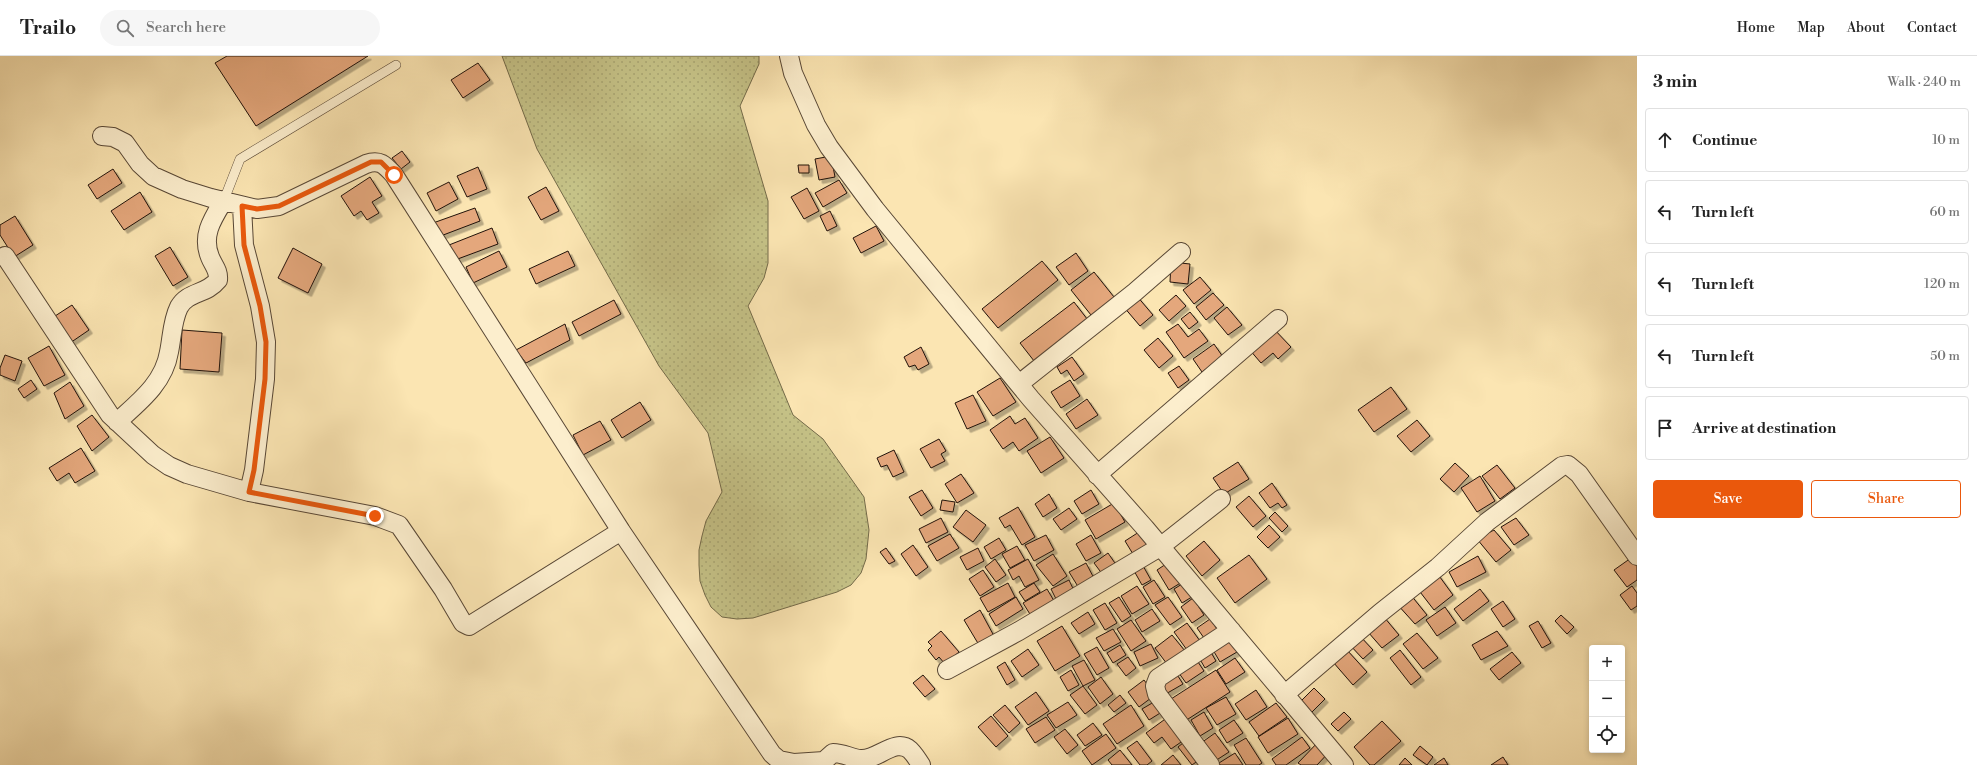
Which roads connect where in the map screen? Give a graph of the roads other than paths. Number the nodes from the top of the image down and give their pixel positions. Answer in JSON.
{"nodes":[{"id":1,"x":789,"y":56,"type":"edge"},
{"id":2,"x":396,"y":65,"type":"dead end"},
{"id":3,"x":102,"y":136,"type":"dead end"},
{"id":4,"x":224,"y":200,"type":"junction"},
{"id":5,"x":242,"y":206,"type":"junction"},
{"id":6,"x":1181,"y":252,"type":"dead end"},
{"id":7,"x":5,"y":256,"type":"dead end"},
{"id":8,"x":1278,"y":319,"type":"dead end"},
{"id":9,"x":1019,"y":384,"type":"junction"},
{"id":10,"x":117,"y":422,"type":"junction"},
{"id":11,"x":1097,"y":475,"type":"junction"},
{"id":12,"x":249,"y":492,"type":"junction"},
{"id":13,"x":1221,"y":499,"type":"dead end"},
{"id":14,"x":621,"y":531,"type":"junction"},
{"id":15,"x":1160,"y":547,"type":"junction"},
{"id":16,"x":1637,"y":556,"type":"edge"},
{"id":17,"x":1231,"y":630,"type":"junction"},
{"id":18,"x":947,"y":670,"type":"dead end"},
{"id":19,"x":1284,"y":695,"type":"junction"},
{"id":20,"x":922,"y":765,"type":"edge"},
{"id":21,"x":1210,"y":765,"type":"edge"},
{"id":22,"x":1344,"y":765,"type":"edge"}],
"edges":[{"from":1,"to":9,"type":"street"},
{"from":2,"to":4,"type":"lane"},
{"from":3,"to":4,"type":"street"},
{"from":4,"to":5,"type":"street"},
{"from":4,"to":10,"type":"street"},
{"from":5,"to":12,"type":"street"},
{"from":5,"to":14,"type":"street"},
{"from":6,"to":9,"type":"street"},
{"from":7,"to":10,"type":"street"},
{"from":8,"to":11,"type":"street"},
{"from":9,"to":11,"type":"street"},
{"from":10,"to":12,"type":"street"},
{"from":11,"to":15,"type":"street"},
{"from":12,"to":14,"type":"street"},
{"from":13,"to":15,"type":"street"},
{"from":14,"to":20,"type":"street"},
{"from":15,"to":17,"type":"street"},
{"from":15,"to":18,"type":"street"},
{"from":16,"to":19,"type":"street"},
{"from":17,"to":19,"type":"street"},
{"from":17,"to":21,"type":"street"},
{"from":19,"to":22,"type":"street"}]}
